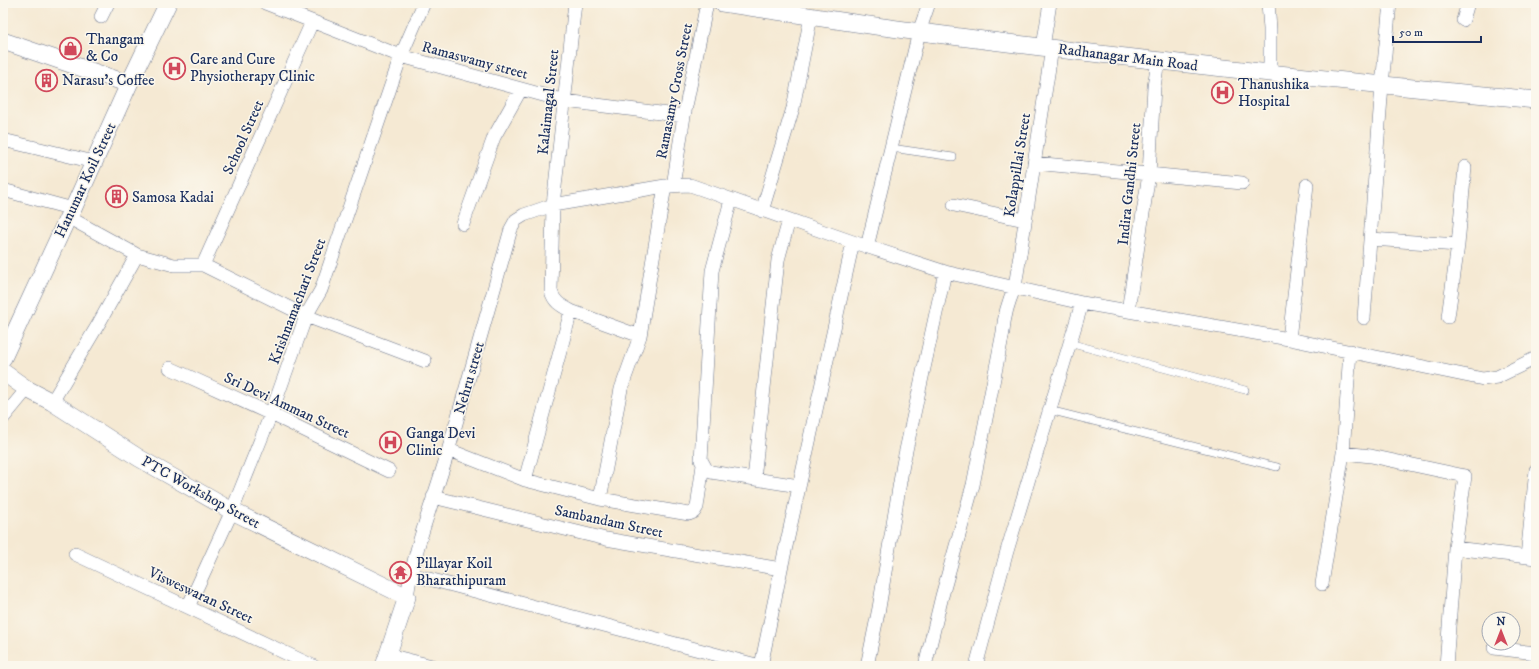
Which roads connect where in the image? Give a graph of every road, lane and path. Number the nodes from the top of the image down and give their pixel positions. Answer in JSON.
{"nodes":[{"id":1,"x":108,"y":3,"type":"edge"},
{"id":2,"x":168,"y":3,"type":"edge"},
{"id":3,"x":265,"y":3,"type":"edge"},
{"id":4,"x":424,"y":3,"type":"edge"},
{"id":5,"x":575,"y":3,"type":"edge"},
{"id":6,"x":707,"y":3,"type":"edge"},
{"id":7,"x":722,"y":3,"type":"edge"},
{"id":8,"x":929,"y":3,"type":"edge"},
{"id":9,"x":1050,"y":3,"type":"edge"},
{"id":10,"x":1268,"y":3,"type":"edge"},
{"id":11,"x":1390,"y":3,"type":"edge"},
{"id":12,"x":1468,"y":3,"type":"edge"},
{"id":13,"x":811,"y":16,"type":"junction"},
{"id":14,"x":101,"y":17,"type":"dead end"},
{"id":15,"x":1463,"y":20,"type":"dead end"},
{"id":16,"x":312,"y":22,"type":"junction"},
{"id":17,"x":920,"y":32,"type":"junction"},
{"id":18,"x":3,"y":41,"type":"edge"},
{"id":19,"x":1047,"y":47,"type":"junction"},
{"id":20,"x":401,"y":56,"type":"junction"},
{"id":21,"x":1158,"y":60,"type":"junction"},
{"id":22,"x":1270,"y":73,"type":"junction"},
{"id":23,"x":129,"y":84,"type":"junction"},
{"id":24,"x":1382,"y":85,"type":"junction"},
{"id":25,"x":521,"y":89,"type":"junction"},
{"id":26,"x":1536,"y":100,"type":"edge"},
{"id":27,"x":565,"y":101,"type":"junction"},
{"id":28,"x":684,"y":116,"type":"junction"},
{"id":29,"x":3,"y":140,"type":"edge"},
{"id":30,"x":891,"y":148,"type":"junction"},
{"id":31,"x":953,"y":157,"type":"dead end"},
{"id":32,"x":94,"y":162,"type":"junction"},
{"id":33,"x":1034,"y":163,"type":"junction"},
{"id":34,"x":1465,"y":167,"type":"dead end"},
{"id":35,"x":1148,"y":174,"type":"junction"},
{"id":36,"x":1242,"y":183,"type":"dead end"},
{"id":37,"x":1307,"y":185,"type":"dead end"},
{"id":38,"x":669,"y":186,"type":"junction"},
{"id":39,"x":3,"y":190,"type":"edge"},
{"id":40,"x":731,"y":200,"type":"junction"},
{"id":41,"x":553,"y":205,"type":"junction"},
{"id":42,"x":954,"y":205,"type":"dead end"},
{"id":43,"x":762,"y":211,"type":"junction"},
{"id":44,"x":70,"y":213,"type":"junction"},
{"id":45,"x":788,"y":220,"type":"junction"},
{"id":46,"x":1025,"y":220,"type":"junction"},
{"id":47,"x":463,"y":224,"type":"dead end"},
{"id":48,"x":1371,"y":239,"type":"junction"},
{"id":49,"x":853,"y":242,"type":"junction"},
{"id":50,"x":1458,"y":245,"type":"junction"},
{"id":51,"x":867,"y":247,"type":"junction"},
{"id":52,"x":137,"y":255,"type":"junction"},
{"id":53,"x":204,"y":265,"type":"junction"},
{"id":54,"x":945,"y":272,"type":"junction"},
{"id":55,"x":1015,"y":287,"type":"junction"},
{"id":56,"x":1082,"y":303,"type":"junction"},
{"id":57,"x":570,"y":311,"type":"junction"},
{"id":58,"x":1128,"y":311,"type":"junction"},
{"id":59,"x":306,"y":316,"type":"junction"},
{"id":60,"x":1364,"y":318,"type":"dead end"},
{"id":61,"x":1448,"y":318,"type":"dead end"},
{"id":62,"x":640,"y":336,"type":"junction"},
{"id":63,"x":1289,"y":339,"type":"junction"},
{"id":64,"x":1070,"y":343,"type":"junction"},
{"id":65,"x":1350,"y":351,"type":"junction"},
{"id":66,"x":3,"y":358,"type":"edge"},
{"id":67,"x":1536,"y":358,"type":"edge"},
{"id":68,"x":425,"y":362,"type":"dead end"},
{"id":69,"x":170,"y":368,"type":"dead end"},
{"id":70,"x":3,"y":372,"type":"edge"},
{"id":71,"x":27,"y":389,"type":"junction"},
{"id":72,"x":1245,"y":390,"type":"dead end"},
{"id":73,"x":52,"y":402,"type":"junction"},
{"id":74,"x":1049,"y":410,"type":"junction"},
{"id":75,"x":271,"y":414,"type":"junction"},
{"id":76,"x":3,"y":418,"type":"edge"},
{"id":77,"x":449,"y":450,"type":"junction"},
{"id":78,"x":1343,"y":453,"type":"junction"},
{"id":79,"x":703,"y":465,"type":"junction"},
{"id":80,"x":1277,"y":468,"type":"dead end"},
{"id":81,"x":1536,"y":470,"type":"edge"},
{"id":82,"x":389,"y":471,"type":"dead end"},
{"id":83,"x":754,"y":479,"type":"junction"},
{"id":84,"x":525,"y":480,"type":"junction"},
{"id":85,"x":799,"y":486,"type":"junction"},
{"id":86,"x":432,"y":497,"type":"junction"},
{"id":87,"x":600,"y":499,"type":"junction"},
{"id":88,"x":232,"y":511,"type":"junction"},
{"id":89,"x":1455,"y":548,"type":"junction"},
{"id":90,"x":75,"y":554,"type":"dead end"},
{"id":91,"x":1532,"y":558,"type":"edge"},
{"id":92,"x":780,"y":569,"type":"junction"},
{"id":93,"x":410,"y":574,"type":"junction"},
{"id":94,"x":1322,"y":584,"type":"dead end"},
{"id":95,"x":407,"y":597,"type":"junction"},
{"id":96,"x":188,"y":607,"type":"junction"},
{"id":97,"x":1519,"y":651,"type":"edge"},
{"id":98,"x":1536,"y":653,"type":"edge"},
{"id":99,"x":386,"y":660,"type":"edge"},
{"id":100,"x":313,"y":666,"type":"edge"},
{"id":101,"x":432,"y":666,"type":"edge"},
{"id":102,"x":761,"y":666,"type":"edge"},
{"id":103,"x":867,"y":666,"type":"edge"},
{"id":104,"x":925,"y":666,"type":"edge"},
{"id":105,"x":976,"y":666,"type":"edge"},
{"id":106,"x":1446,"y":666,"type":"edge"}],
"edges":[{"from":1,"to":14,"type":"street"},
{"from":2,"to":23,"type":"street","name":"Hanumar Koil Street"},
{"from":3,"to":16,"type":"street","name":"Ramaswamy street"},
{"from":4,"to":20,"type":"street","name":"Krishnamachari Street"},
{"from":5,"to":27,"type":"street","name":"Kalaimagal Street"},
{"from":6,"to":28,"type":"street","name":"Ramasamy Cross Street"},
{"from":7,"to":13,"type":"street","name":"Radhanagar Main Road"},
{"from":8,"to":17,"type":"street"},
{"from":9,"to":19,"type":"street","name":"Kolappillai Street"},
{"from":10,"to":22,"type":"street"},
{"from":11,"to":24,"type":"street"},
{"from":12,"to":15,"type":"street"},
{"from":13,"to":17,"type":"street","name":"Radhanagar Main Road"},
{"from":13,"to":43,"type":"street"},
{"from":16,"to":20,"type":"street","name":"Ramaswamy street"},
{"from":16,"to":53,"type":"street","name":"School Street"},
{"from":17,"to":19,"type":"street","name":"Radhanagar Main Road"},
{"from":17,"to":30,"type":"street"},
{"from":18,"to":23,"type":"street"},
{"from":19,"to":21,"type":"street","name":"Radhanagar Main Road"},
{"from":19,"to":33,"type":"street","name":"Kolappillai Street"},
{"from":20,"to":25,"type":"street","name":"Ramaswamy street"},
{"from":20,"to":59,"type":"street","name":"Krishnamachari Street"},
{"from":21,"to":22,"type":"street","name":"Radhanagar Main Road"},
{"from":21,"to":35,"type":"street","name":"Indira Gandhi Street"},
{"from":22,"to":24,"type":"street","name":"Radhanagar Main Road"},
{"from":23,"to":32,"type":"street","name":"Hanumar Koil Street"},
{"from":24,"to":26,"type":"street","name":"Radhanagar Main Road"},
{"from":24,"to":48,"type":"street"},
{"from":25,"to":27,"type":"street","name":"Ramaswamy street"},
{"from":25,"to":47,"type":"street"},
{"from":27,"to":28,"type":"street","name":"Ramaswamy street"},
{"from":27,"to":41,"type":"street","name":"Kalaimagal Street"},
{"from":28,"to":38,"type":"street","name":"Ramasamy Cross Street"},
{"from":29,"to":32,"type":"street"},
{"from":30,"to":31,"type":"lane"},
{"from":30,"to":51,"type":"street"},
{"from":32,"to":44,"type":"street","name":"Hanumar Koil Street"},
{"from":33,"to":35,"type":"street"},
{"from":33,"to":46,"type":"street","name":"Kolappillai Street"},
{"from":34,"to":50,"type":"street"},
{"from":35,"to":36,"type":"street"},
{"from":35,"to":58,"type":"street","name":"Indira Gandhi Street"},
{"from":37,"to":63,"type":"street"},
{"from":38,"to":40,"type":"street","name":"Nehru street"},
{"from":38,"to":41,"type":"street","name":"Nehru street"},
{"from":38,"to":62,"type":"street","name":"Ramasamy Cross Street"},
{"from":39,"to":44,"type":"street"},
{"from":40,"to":43,"type":"street","name":"Nehru street"},
{"from":40,"to":79,"type":"street"},
{"from":41,"to":57,"type":"street","name":"Kalaimagal Street"},
{"from":41,"to":77,"type":"street","name":"Nehru street"},
{"from":42,"to":46,"type":"street"},
{"from":43,"to":45,"type":"street","name":"Nehru street"},
{"from":44,"to":52,"type":"street"},
{"from":44,"to":66,"type":"street","name":"Hanumar Koil Street"},
{"from":45,"to":49,"type":"street","name":"Nehru street"},
{"from":45,"to":83,"type":"street"},
{"from":46,"to":55,"type":"street","name":"Kolappillai Street"},
{"from":48,"to":50,"type":"street"},
{"from":48,"to":60,"type":"street"},
{"from":49,"to":51,"type":"street","name":"Nehru street"},
{"from":49,"to":85,"type":"street"},
{"from":50,"to":61,"type":"street"},
{"from":51,"to":54,"type":"street","name":"Nehru street"},
{"from":52,"to":53,"type":"street"},
{"from":52,"to":73,"type":"street"},
{"from":53,"to":59,"type":"street"},
{"from":54,"to":55,"type":"street","name":"Nehru street"},
{"from":54,"to":103,"type":"street"},
{"from":55,"to":56,"type":"street","name":"Nehru street"},
{"from":55,"to":104,"type":"street","name":"Kolappillai Street"},
{"from":56,"to":58,"type":"street","name":"Nehru street"},
{"from":56,"to":64,"type":"street"},
{"from":57,"to":62,"type":"street"},
{"from":57,"to":84,"type":"street"},
{"from":58,"to":63,"type":"street","name":"Nehru street"},
{"from":59,"to":68,"type":"street"},
{"from":59,"to":75,"type":"street","name":"Krishnamachari Street"},
{"from":62,"to":87,"type":"street","name":"Ramasamy Cross Street"},
{"from":63,"to":65,"type":"street","name":"Nehru street"},
{"from":64,"to":72,"type":"lane"},
{"from":64,"to":74,"type":"street"},
{"from":65,"to":67,"type":"street","name":"Nehru street"},
{"from":65,"to":78,"type":"street"},
{"from":69,"to":75,"type":"street","name":"Sri Devi Amman Street"},
{"from":70,"to":71,"type":"street","name":"PTC Workshop Street"},
{"from":71,"to":73,"type":"street","name":"PTC Workshop Street"},
{"from":71,"to":76,"type":"street"},
{"from":73,"to":88,"type":"street","name":"PTC Workshop Street"},
{"from":74,"to":80,"type":"lane"},
{"from":74,"to":105,"type":"street"},
{"from":75,"to":82,"type":"street","name":"Sri Devi Amman Street"},
{"from":75,"to":88,"type":"street","name":"Krishnamachari Street"},
{"from":77,"to":84,"type":"street"},
{"from":77,"to":86,"type":"street","name":"Nehru street"},
{"from":78,"to":89,"type":"street"},
{"from":78,"to":94,"type":"street"},
{"from":79,"to":83,"type":"street"},
{"from":79,"to":87,"type":"street"},
{"from":81,"to":91,"type":"street"},
{"from":83,"to":85,"type":"street"},
{"from":84,"to":87,"type":"street"},
{"from":85,"to":92,"type":"street"},
{"from":86,"to":92,"type":"street","name":"Sambandam Street"},
{"from":86,"to":93,"type":"street","name":"Nehru street"},
{"from":88,"to":95,"type":"street","name":"PTC Workshop Street"},
{"from":88,"to":96,"type":"street","name":"Krishnamachari Street"},
{"from":89,"to":91,"type":"street"},
{"from":89,"to":106,"type":"street"},
{"from":90,"to":96,"type":"street","name":"Visweswaran Street"},
{"from":92,"to":102,"type":"street"},
{"from":93,"to":95,"type":"street","name":"Nehru street"},
{"from":93,"to":102,"type":"street"},
{"from":95,"to":99,"type":"street","name":"Nehru street"},
{"from":96,"to":100,"type":"street","name":"Visweswaran Street"},
{"from":97,"to":98,"type":"street"},
{"from":99,"to":101,"type":"street"}]}
